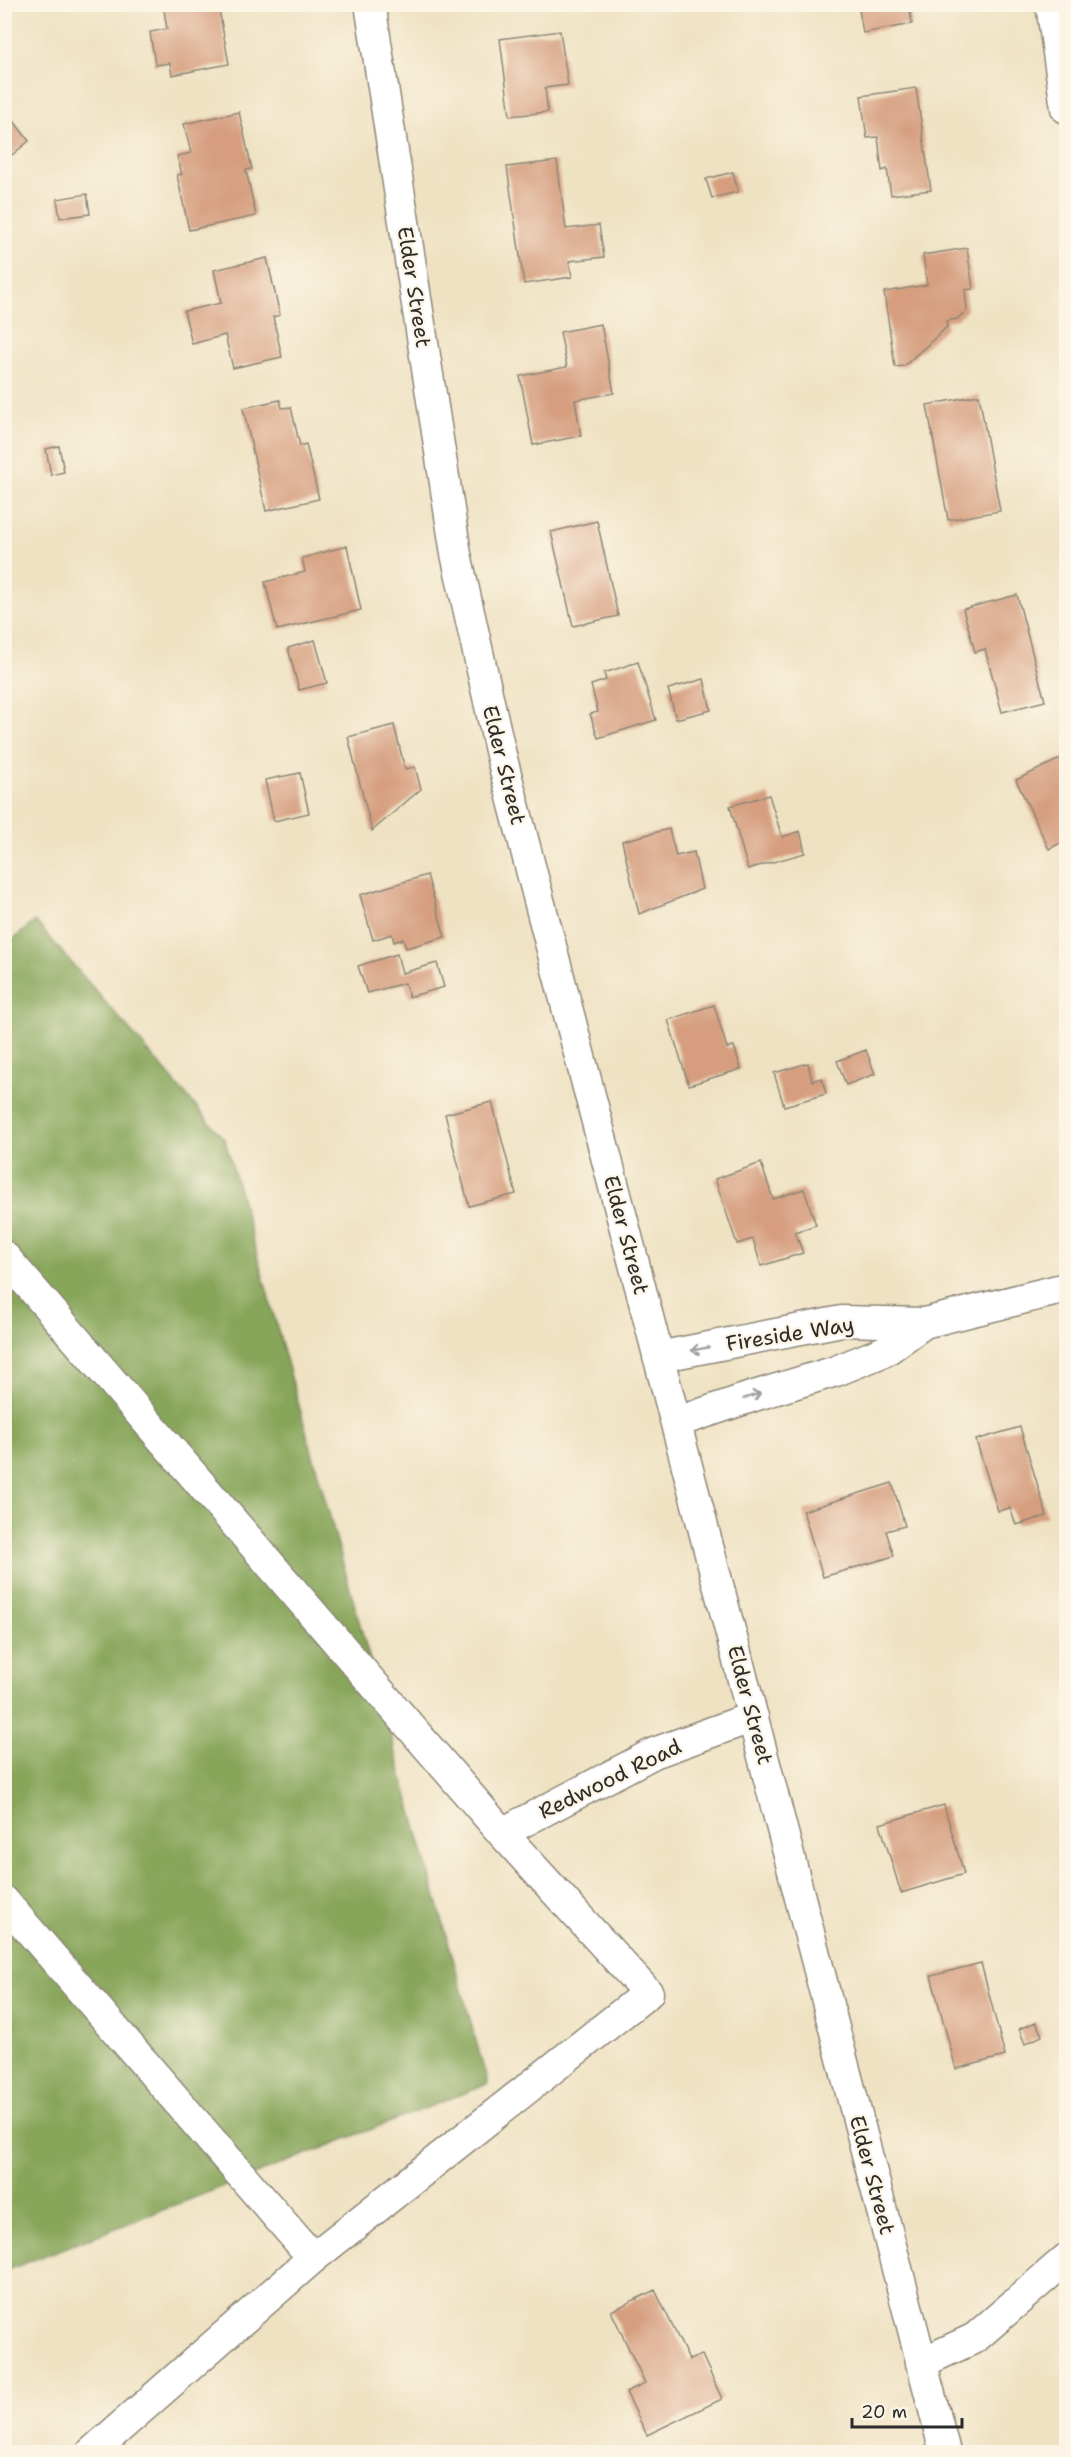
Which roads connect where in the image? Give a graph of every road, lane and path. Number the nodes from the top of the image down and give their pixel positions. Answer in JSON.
{"nodes":[{"id":1,"x":370,"y":4,"type":"edge"},
{"id":2,"x":1051,"y":4,"type":"edge"},
{"id":3,"x":1066,"y":108,"type":"edge"},
{"id":4,"x":4,"y":1256,"type":"edge"},
{"id":5,"x":1066,"y":1288,"type":"edge"},
{"id":6,"x":924,"y":1323,"type":"junction"},
{"id":7,"x":658,"y":1357,"type":"junction"},
{"id":8,"x":677,"y":1422,"type":"junction"},
{"id":9,"x":753,"y":1717,"type":"junction"},
{"id":10,"x":502,"y":1833,"type":"junction"},
{"id":11,"x":4,"y":1901,"type":"edge"},
{"id":12,"x":314,"y":2258,"type":"junction"},
{"id":13,"x":1066,"y":2259,"type":"edge"},
{"id":14,"x":921,"y":2363,"type":"junction"},
{"id":15,"x":92,"y":2452,"type":"edge"},
{"id":16,"x":945,"y":2452,"type":"edge"}],
"edges":[{"from":1,"to":7,"type":"street","name":"Elder Street"},
{"from":2,"to":3,"type":"street"},
{"from":4,"to":10,"type":"street"},
{"from":5,"to":6,"type":"street","name":"Fireside Way"},
{"from":6,"to":7,"type":"street","name":"Fireside Way","one_way":true},
{"from":8,"to":6,"type":"street","name":"Fireside Way","one_way":true},
{"from":7,"to":8,"type":"street","name":"Elder Street"},
{"from":8,"to":9,"type":"street","name":"Elder Street"},
{"from":9,"to":10,"type":"street","name":"Redwood Road"},
{"from":9,"to":14,"type":"street","name":"Elder Street"},
{"from":10,"to":12,"type":"street"},
{"from":11,"to":12,"type":"street"},
{"from":12,"to":15,"type":"street"},
{"from":13,"to":14,"type":"street"},
{"from":14,"to":16,"type":"street","name":"Elder Street"}]}
